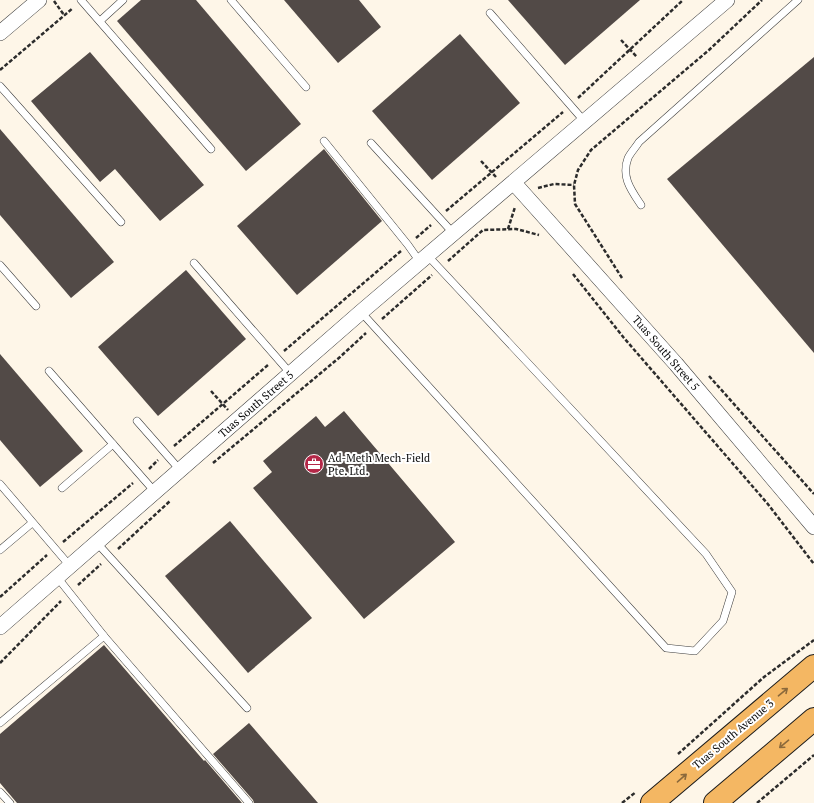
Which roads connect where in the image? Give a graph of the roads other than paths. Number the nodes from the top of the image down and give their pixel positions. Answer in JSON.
{"nodes":[{"id":1,"x":39,"y":0,"type":"edge"},
{"id":2,"x":81,"y":0,"type":"edge"},
{"id":3,"x":123,"y":0,"type":"edge"},
{"id":4,"x":231,"y":0,"type":"edge"},
{"id":5,"x":798,"y":0,"type":"edge"},
{"id":6,"x":723,"y":1,"type":"edge"},
{"id":7,"x":490,"y":13,"type":"dead end"},
{"id":8,"x":100,"y":21,"type":"junction"},
{"id":9,"x":0,"y":33,"type":"edge"},
{"id":10,"x":0,"y":86,"type":"edge"},
{"id":11,"x":306,"y":87,"type":"dead end"},
{"id":12,"x":585,"y":122,"type":"junction"},
{"id":13,"x":324,"y":141,"type":"dead end"},
{"id":14,"x":370,"y":143,"type":"dead end"},
{"id":15,"x":211,"y":149,"type":"dead end"},
{"id":16,"x":510,"y":186,"type":"junction"},
{"id":17,"x":641,"y":205,"type":"dead end"},
{"id":18,"x":121,"y":222,"type":"dead end"},
{"id":19,"x":454,"y":234,"type":"junction"},
{"id":20,"x":424,"y":259,"type":"junction"},
{"id":21,"x":194,"y":263,"type":"dead end"},
{"id":22,"x":0,"y":265,"type":"edge"},
{"id":23,"x":36,"y":306,"type":"dead end"},
{"id":24,"x":361,"y":312,"type":"junction"},
{"id":25,"x":49,"y":371,"type":"dead end"},
{"id":26,"x":291,"y":374,"type":"junction"},
{"id":27,"x":137,"y":421,"type":"dead end"},
{"id":28,"x":113,"y":444,"type":"junction"},
{"id":29,"x":180,"y":470,"type":"junction"},
{"id":30,"x":0,"y":484,"type":"edge"},
{"id":31,"x":62,"y":488,"type":"dead end"},
{"id":32,"x":156,"y":492,"type":"junction"},
{"id":33,"x":32,"y":522,"type":"junction"},
{"id":34,"x":814,"y":527,"type":"edge"},
{"id":35,"x":97,"y":543,"type":"junction"},
{"id":36,"x":0,"y":550,"type":"edge"},
{"id":37,"x":70,"y":566,"type":"junction"},
{"id":38,"x":57,"y":577,"type":"junction"},
{"id":39,"x":0,"y":627,"type":"edge"},
{"id":40,"x":104,"y":636,"type":"junction"},
{"id":41,"x":814,"y":666,"type":"edge"},
{"id":42,"x":247,"y":708,"type":"dead end"},
{"id":43,"x":814,"y":718,"type":"edge"},
{"id":44,"x":0,"y":723,"type":"edge"},
{"id":45,"x":0,"y":792,"type":"edge"},
{"id":46,"x":646,"y":796,"type":"edge"},
{"id":47,"x":10,"y":803,"type":"edge"},
{"id":48,"x":249,"y":803,"type":"edge"},
{"id":49,"x":715,"y":803,"type":"edge"}],
"edges":[{"from":1,"to":9,"type":"street"},
{"from":2,"to":8,"type":"lane"},
{"from":3,"to":8,"type":"lane"},
{"from":4,"to":11,"type":"lane"},
{"from":5,"to":17,"type":"lane"},
{"from":6,"to":12,"type":"street","name":"Tuas South Street 5"},
{"from":7,"to":12,"type":"lane"},
{"from":8,"to":15,"type":"lane"},
{"from":10,"to":18,"type":"lane"},
{"from":12,"to":16,"type":"street","name":"Tuas South Street 5"},
{"from":13,"to":20,"type":"lane"},
{"from":14,"to":19,"type":"lane"},
{"from":16,"to":19,"type":"street","name":"Tuas South Street 5"},
{"from":16,"to":34,"type":"street","name":"Tuas South Street 5"},
{"from":19,"to":20,"type":"street","name":"Tuas South Street 5"},
{"from":20,"to":24,"type":"street","name":"Tuas South Street 5"},
{"from":20,"to":24,"type":"lane"},
{"from":21,"to":26,"type":"lane"},
{"from":22,"to":23,"type":"lane"},
{"from":24,"to":26,"type":"street","name":"Tuas South Street 5"},
{"from":25,"to":28,"type":"lane"},
{"from":26,"to":29,"type":"street","name":"Tuas South Street 5"},
{"from":27,"to":29,"type":"lane"},
{"from":28,"to":31,"type":"lane"},
{"from":28,"to":32,"type":"lane"},
{"from":29,"to":32,"type":"street","name":"Tuas South Street 5"},
{"from":30,"to":33,"type":"lane"},
{"from":32,"to":35,"type":"street","name":"Tuas South Street 5"},
{"from":33,"to":36,"type":"lane"},
{"from":33,"to":37,"type":"lane"},
{"from":35,"to":37,"type":"street","name":"Tuas South Street 5"},
{"from":35,"to":42,"type":"lane"},
{"from":37,"to":38,"type":"street","name":"Tuas South Street 5"},
{"from":38,"to":39,"type":"street","name":"Tuas South Street 5"},
{"from":38,"to":40,"type":"lane"},
{"from":40,"to":44,"type":"lane"},
{"from":40,"to":48,"type":"lane"},
{"from":46,"to":41,"type":"main road","name":"Tuas South Avenue 3","one_way":true},
{"from":43,"to":49,"type":"main road","one_way":true},
{"from":45,"to":47,"type":"lane"}]}
